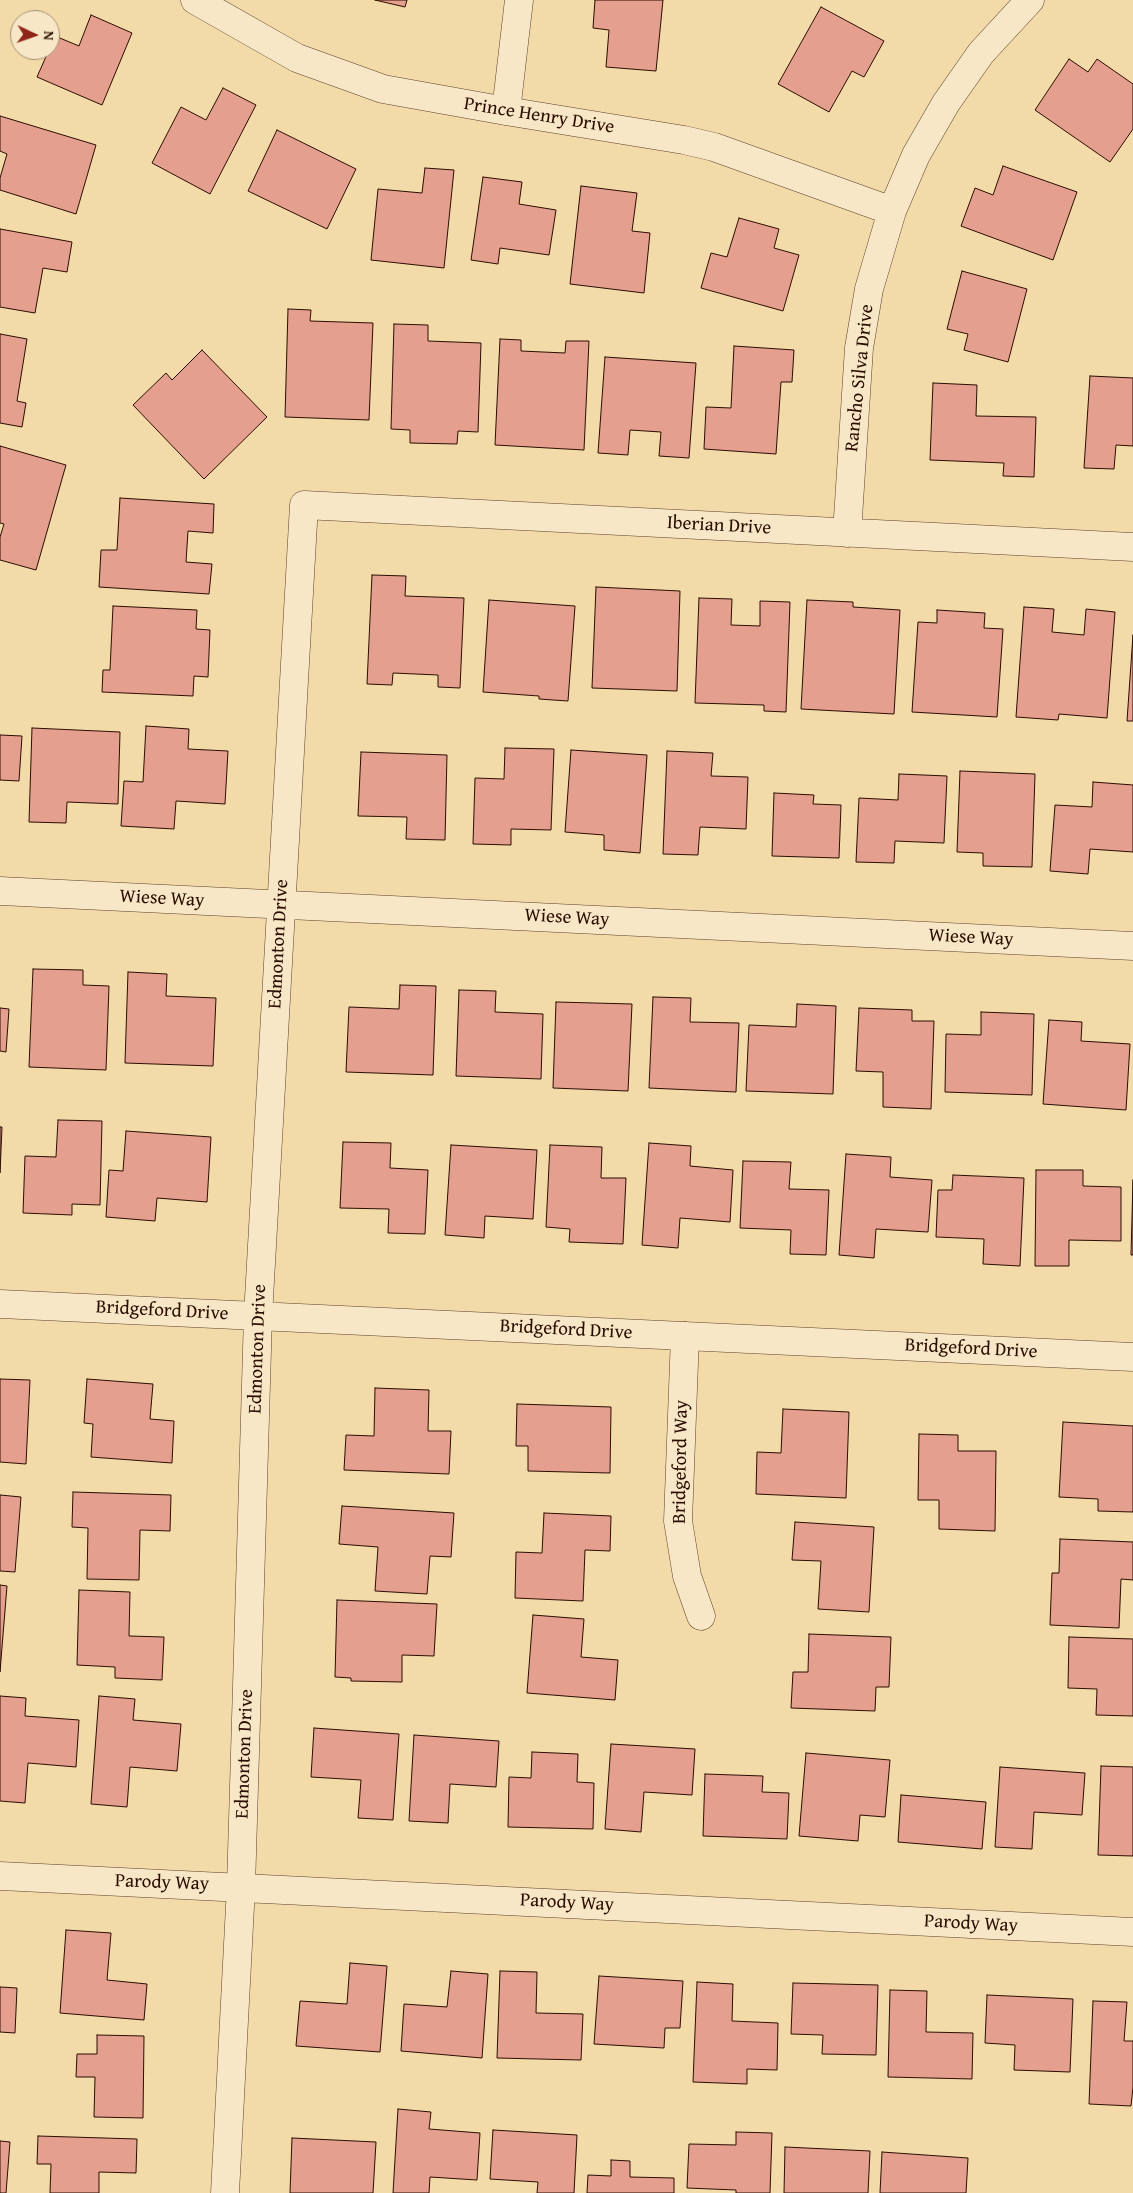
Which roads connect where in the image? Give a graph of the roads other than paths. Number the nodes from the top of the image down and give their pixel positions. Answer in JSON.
{"nodes":[{"id":1,"x":194,"y":0,"type":"edge"},
{"id":2,"x":519,"y":0,"type":"edge"},
{"id":3,"x":1030,"y":0,"type":"edge"},
{"id":4,"x":506,"y":111,"type":"junction"},
{"id":5,"x":892,"y":211,"type":"junction"},
{"id":6,"x":304,"y":505,"type":"joint"},
{"id":7,"x":848,"y":533,"type":"junction"},
{"id":8,"x":1133,"y":547,"type":"edge"},
{"id":9,"x":0,"y":891,"type":"edge"},
{"id":10,"x":282,"y":904,"type":"junction"},
{"id":11,"x":1133,"y":946,"type":"edge"},
{"id":12,"x":0,"y":1304,"type":"edge"},
{"id":13,"x":258,"y":1316,"type":"junction"},
{"id":14,"x":685,"y":1336,"type":"junction"},
{"id":15,"x":1133,"y":1357,"type":"edge"},
{"id":16,"x":701,"y":1616,"type":"dead end"},
{"id":17,"x":0,"y":1876,"type":"edge"},
{"id":18,"x":241,"y":1887,"type":"junction"},
{"id":19,"x":1133,"y":1932,"type":"edge"},
{"id":20,"x":225,"y":2193,"type":"edge"}],
"edges":[{"from":1,"to":4,"type":"street","name":"Prince Henry Drive"},
{"from":2,"to":4,"type":"street"},
{"from":3,"to":5,"type":"street","name":"Rancho Silva Drive"},
{"from":4,"to":5,"type":"street","name":"Prince Henry Drive"},
{"from":5,"to":7,"type":"street","name":"Rancho Silva Drive"},
{"from":6,"to":7,"type":"street","name":"Iberian Drive"},
{"from":6,"to":10,"type":"street","name":"Edmonton Drive"},
{"from":7,"to":8,"type":"street","name":"Iberian Drive"},
{"from":9,"to":10,"type":"street","name":"Wiese Way"},
{"from":10,"to":11,"type":"street","name":"Wiese Way"},
{"from":10,"to":13,"type":"street","name":"Edmonton Drive"},
{"from":12,"to":13,"type":"street","name":"Bridgeford Drive"},
{"from":13,"to":14,"type":"street","name":"Bridgeford Drive"},
{"from":13,"to":18,"type":"street","name":"Edmonton Drive"},
{"from":14,"to":15,"type":"street","name":"Bridgeford Drive"},
{"from":14,"to":16,"type":"street","name":"Bridgeford Way"},
{"from":17,"to":18,"type":"street","name":"Parody Way"},
{"from":18,"to":19,"type":"street","name":"Parody Way"},
{"from":18,"to":20,"type":"street","name":"Edmonton Drive"}]}
